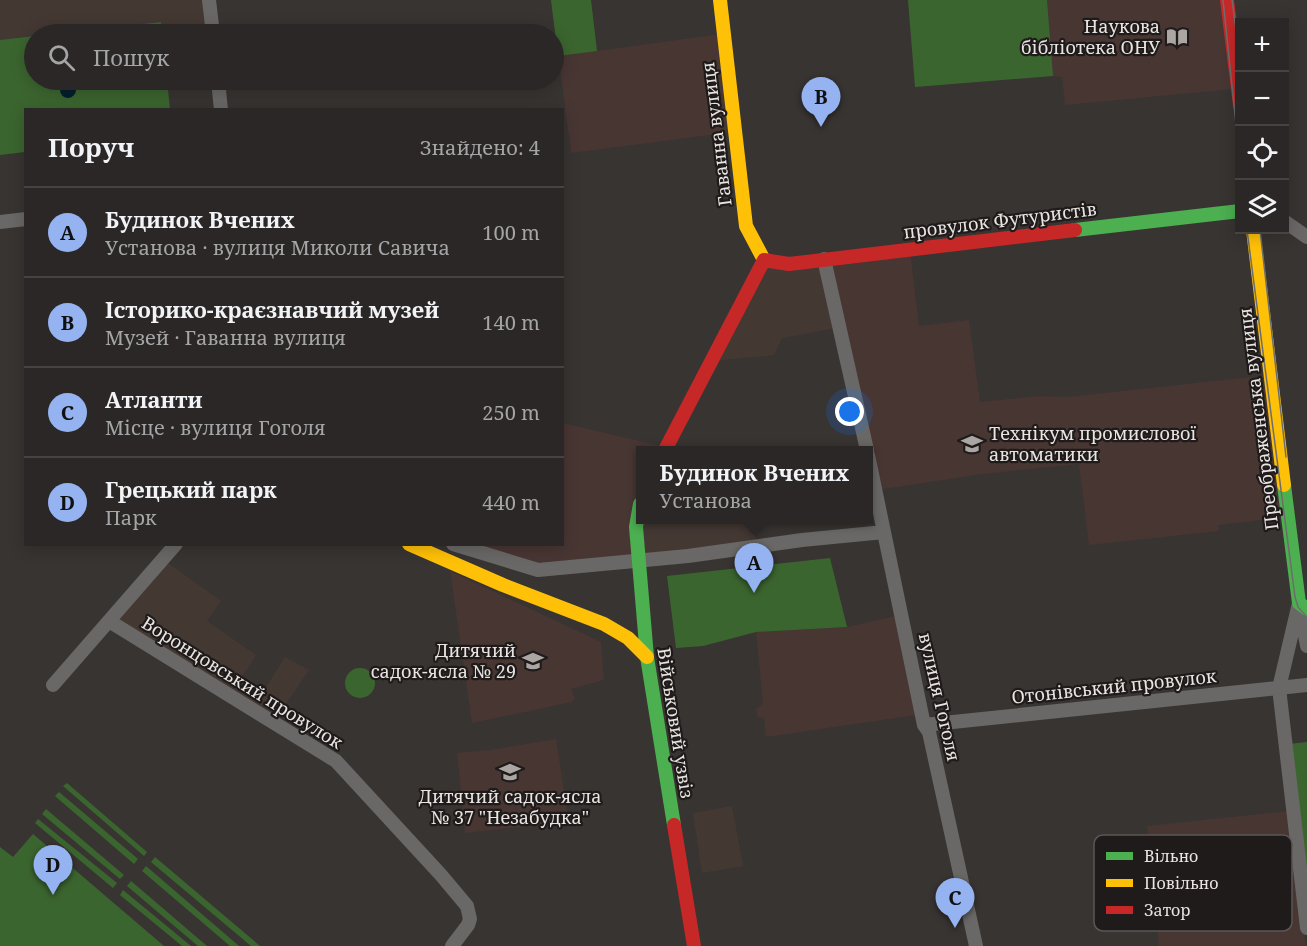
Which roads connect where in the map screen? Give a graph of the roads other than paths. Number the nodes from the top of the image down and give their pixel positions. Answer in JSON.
{"nodes":[{"id":1,"x":209,"y":0,"type":"edge"},
{"id":2,"x":720,"y":0,"type":"edge"},
{"id":3,"x":1227,"y":0,"type":"edge"},
{"id":4,"x":212,"y":24,"type":"edge"},
{"id":5,"x":1235,"y":72,"type":"edge"},
{"id":6,"x":219,"y":90,"type":"edge"},
{"id":7,"x":222,"y":108,"type":"edge"},
{"id":8,"x":1235,"y":211,"type":"edge"},
{"id":9,"x":24,"y":219,"type":"edge"},
{"id":10,"x":0,"y":222,"type":"edge"},
{"id":11,"x":1289,"y":224,"type":"edge"},
{"id":12,"x":1254,"y":234,"type":"edge"},
{"id":13,"x":1307,"y":237,"type":"edge"},
{"id":14,"x":824,"y":259,"type":"junction"},
{"id":15,"x":764,"y":260,"type":"junction"},
{"id":16,"x":667,"y":446,"type":"edge"},
{"id":17,"x":866,"y":446,"type":"edge"},
{"id":18,"x":873,"y":480,"type":"edge"},
{"id":19,"x":637,"y":524,"type":"edge"},
{"id":20,"x":884,"y":532,"type":"junction"},
{"id":21,"x":174,"y":546,"type":"edge"},
{"id":22,"x":414,"y":546,"type":"edge"},
{"id":23,"x":460,"y":546,"type":"edge"},
{"id":24,"x":1303,"y":606,"type":"edge"},
{"id":25,"x":109,"y":621,"type":"junction"},
{"id":26,"x":1307,"y":646,"type":"edge"},
{"id":27,"x":647,"y":657,"type":"junction"},
{"id":28,"x":53,"y":685,"type":"dead end"},
{"id":29,"x":1307,"y":685,"type":"edge"},
{"id":30,"x":1279,"y":688,"type":"junction"},
{"id":31,"x":924,"y":725,"type":"junction"},
{"id":32,"x":1307,"y":928,"type":"edge"},
{"id":33,"x":452,"y":946,"type":"edge"},
{"id":34,"x":694,"y":946,"type":"edge"},
{"id":35,"x":976,"y":946,"type":"edge"}],
"edges":[{"from":1,"to":4,"type":"street"},
{"from":2,"to":15,"type":"street","name":"Гаванна вулиця"},
{"from":3,"to":5,"type":"street"},
{"from":6,"to":7,"type":"street"},
{"from":8,"to":14,"type":"street","name":"провулок Футуристів"},
{"from":9,"to":10,"type":"street"},
{"from":11,"to":13,"type":"street"},
{"from":12,"to":24,"type":"street","name":"Преображенська вулиця"},
{"from":14,"to":15,"type":"street","name":"провулок Футуристів"},
{"from":14,"to":17,"type":"street"},
{"from":15,"to":16,"type":"street"},
{"from":18,"to":20,"type":"street","name":"вулиця Гоголя"},
{"from":19,"to":27,"type":"street","name":"Військовий узвіз"},
{"from":20,"to":23,"type":"street"},
{"from":20,"to":31,"type":"street","name":"вулиця Гоголя"},
{"from":21,"to":25,"type":"street"},
{"from":22,"to":27,"type":"street"},
{"from":24,"to":26,"type":"street","name":"Преображенська вулиця"},
{"from":24,"to":30,"type":"street","name":"Преображенська вулиця"},
{"from":25,"to":28,"type":"street"},
{"from":25,"to":33,"type":"street","name":"Воронцовський провулок"},
{"from":27,"to":34,"type":"street","name":"Військовий узвіз"},
{"from":29,"to":30,"type":"street","name":"Отонівський провулок"},
{"from":30,"to":31,"type":"street","name":"Отонівський провулок"},
{"from":30,"to":32,"type":"street","name":"Преображенська вулиця"},
{"from":31,"to":35,"type":"street","name":"вулиця Гоголя"}]}
